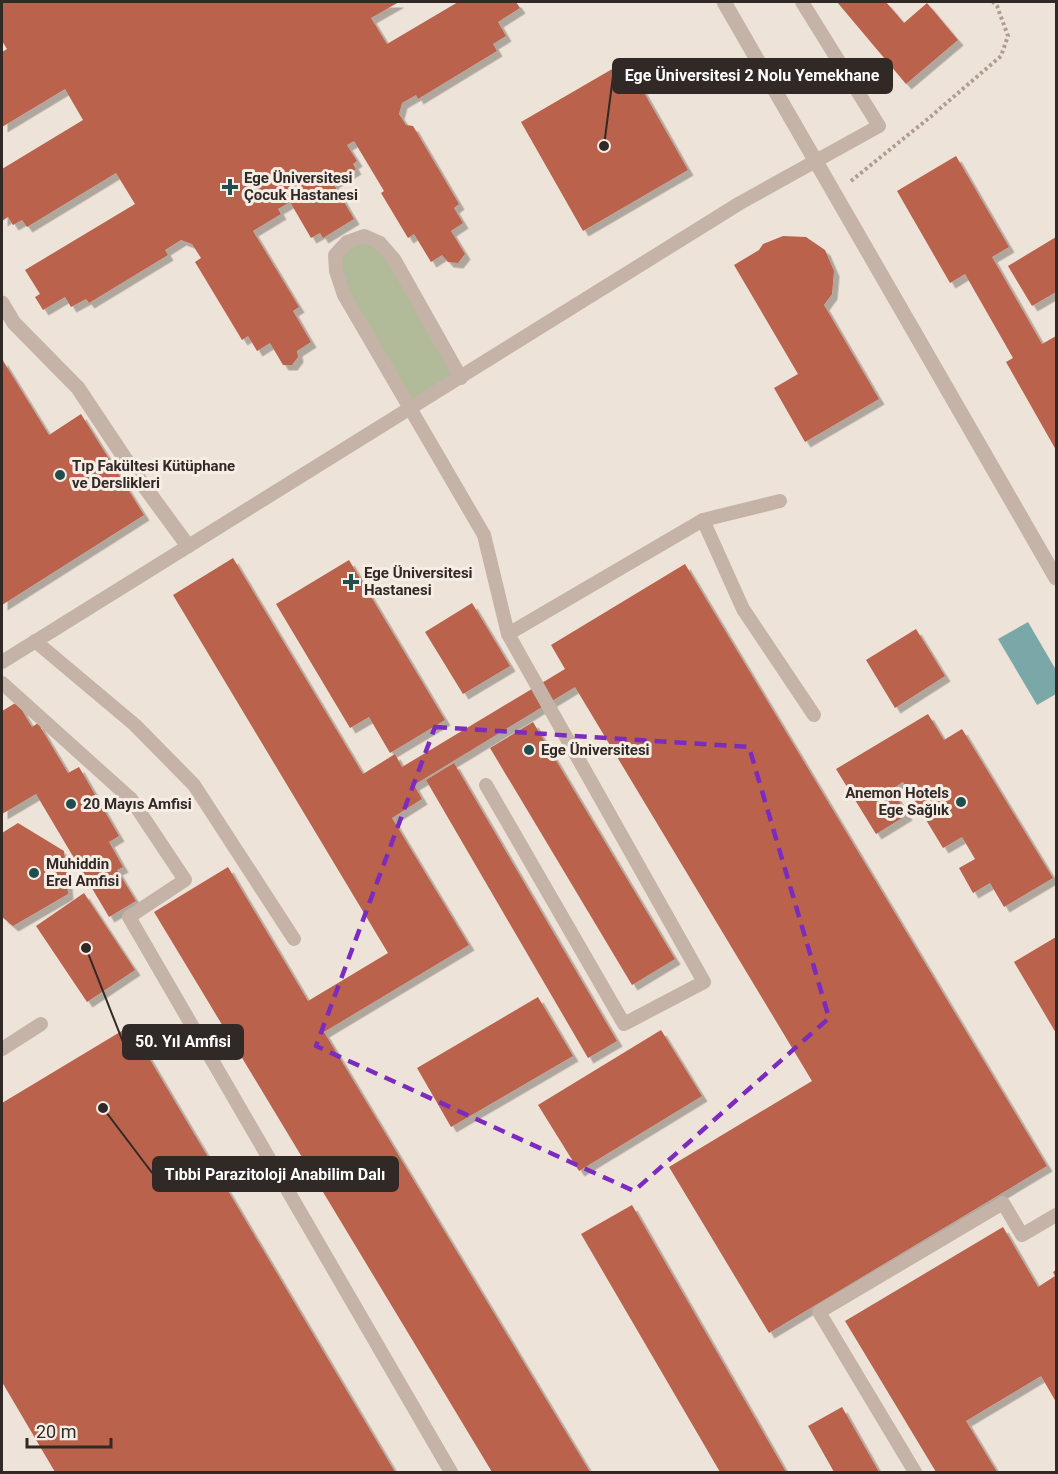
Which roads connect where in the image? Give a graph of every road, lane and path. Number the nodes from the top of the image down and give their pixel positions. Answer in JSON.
{"nodes":[{"id":1,"x":724,"y":2,"type":"edge"},
{"id":2,"x":802,"y":2,"type":"edge"},
{"id":3,"x":993,"y":2,"type":"edge"},
{"id":4,"x":818,"y":161,"type":"junction"},
{"id":5,"x":836,"y":193,"type":"junction"},
{"id":6,"x":2,"y":303,"type":"edge"},
{"id":7,"x":461,"y":378,"type":"junction"},
{"id":8,"x":411,"y":409,"type":"junction"},
{"id":9,"x":780,"y":501,"type":"dead end"},
{"id":10,"x":703,"y":520,"type":"junction"},
{"id":11,"x":188,"y":546,"type":"junction"},
{"id":12,"x":1056,"y":578,"type":"edge"},
{"id":13,"x":508,"y":634,"type":"junction"},
{"id":14,"x":35,"y":641,"type":"junction"},
{"id":15,"x":2,"y":662,"type":"edge"},
{"id":16,"x":2,"y":683,"type":"edge"},
{"id":17,"x":814,"y":715,"type":"dead end"},
{"id":18,"x":486,"y":784,"type":"dead end"},
{"id":19,"x":294,"y":939,"type":"dead end"},
{"id":20,"x":41,"y":1024,"type":"dead end"},
{"id":21,"x":2,"y":1048,"type":"edge"},
{"id":22,"x":1056,"y":1215,"type":"edge"},
{"id":23,"x":451,"y":1473,"type":"edge"},
{"id":24,"x":915,"y":1473,"type":"edge"}],
"edges":[{"from":1,"to":4,"type":"street"},
{"from":2,"to":4,"type":"lane"},
{"from":3,"to":5,"type":"path"},
{"from":4,"to":5,"type":"street"},
{"from":4,"to":7,"type":"lane"},
{"from":5,"to":12,"type":"street"},
{"from":6,"to":11,"type":"street"},
{"from":7,"to":8,"type":"lane"},
{"from":7,"to":8,"type":"lane"},
{"from":8,"to":11,"type":"lane"},
{"from":8,"to":13,"type":"lane"},
{"from":9,"to":10,"type":"lane"},
{"from":10,"to":13,"type":"lane"},
{"from":10,"to":17,"type":"lane"},
{"from":11,"to":14,"type":"lane"},
{"from":13,"to":18,"type":"lane"},
{"from":14,"to":15,"type":"lane"},
{"from":14,"to":19,"type":"lane"},
{"from":16,"to":23,"type":"lane"},
{"from":20,"to":21,"type":"lane"},
{"from":22,"to":24,"type":"lane"}]}
